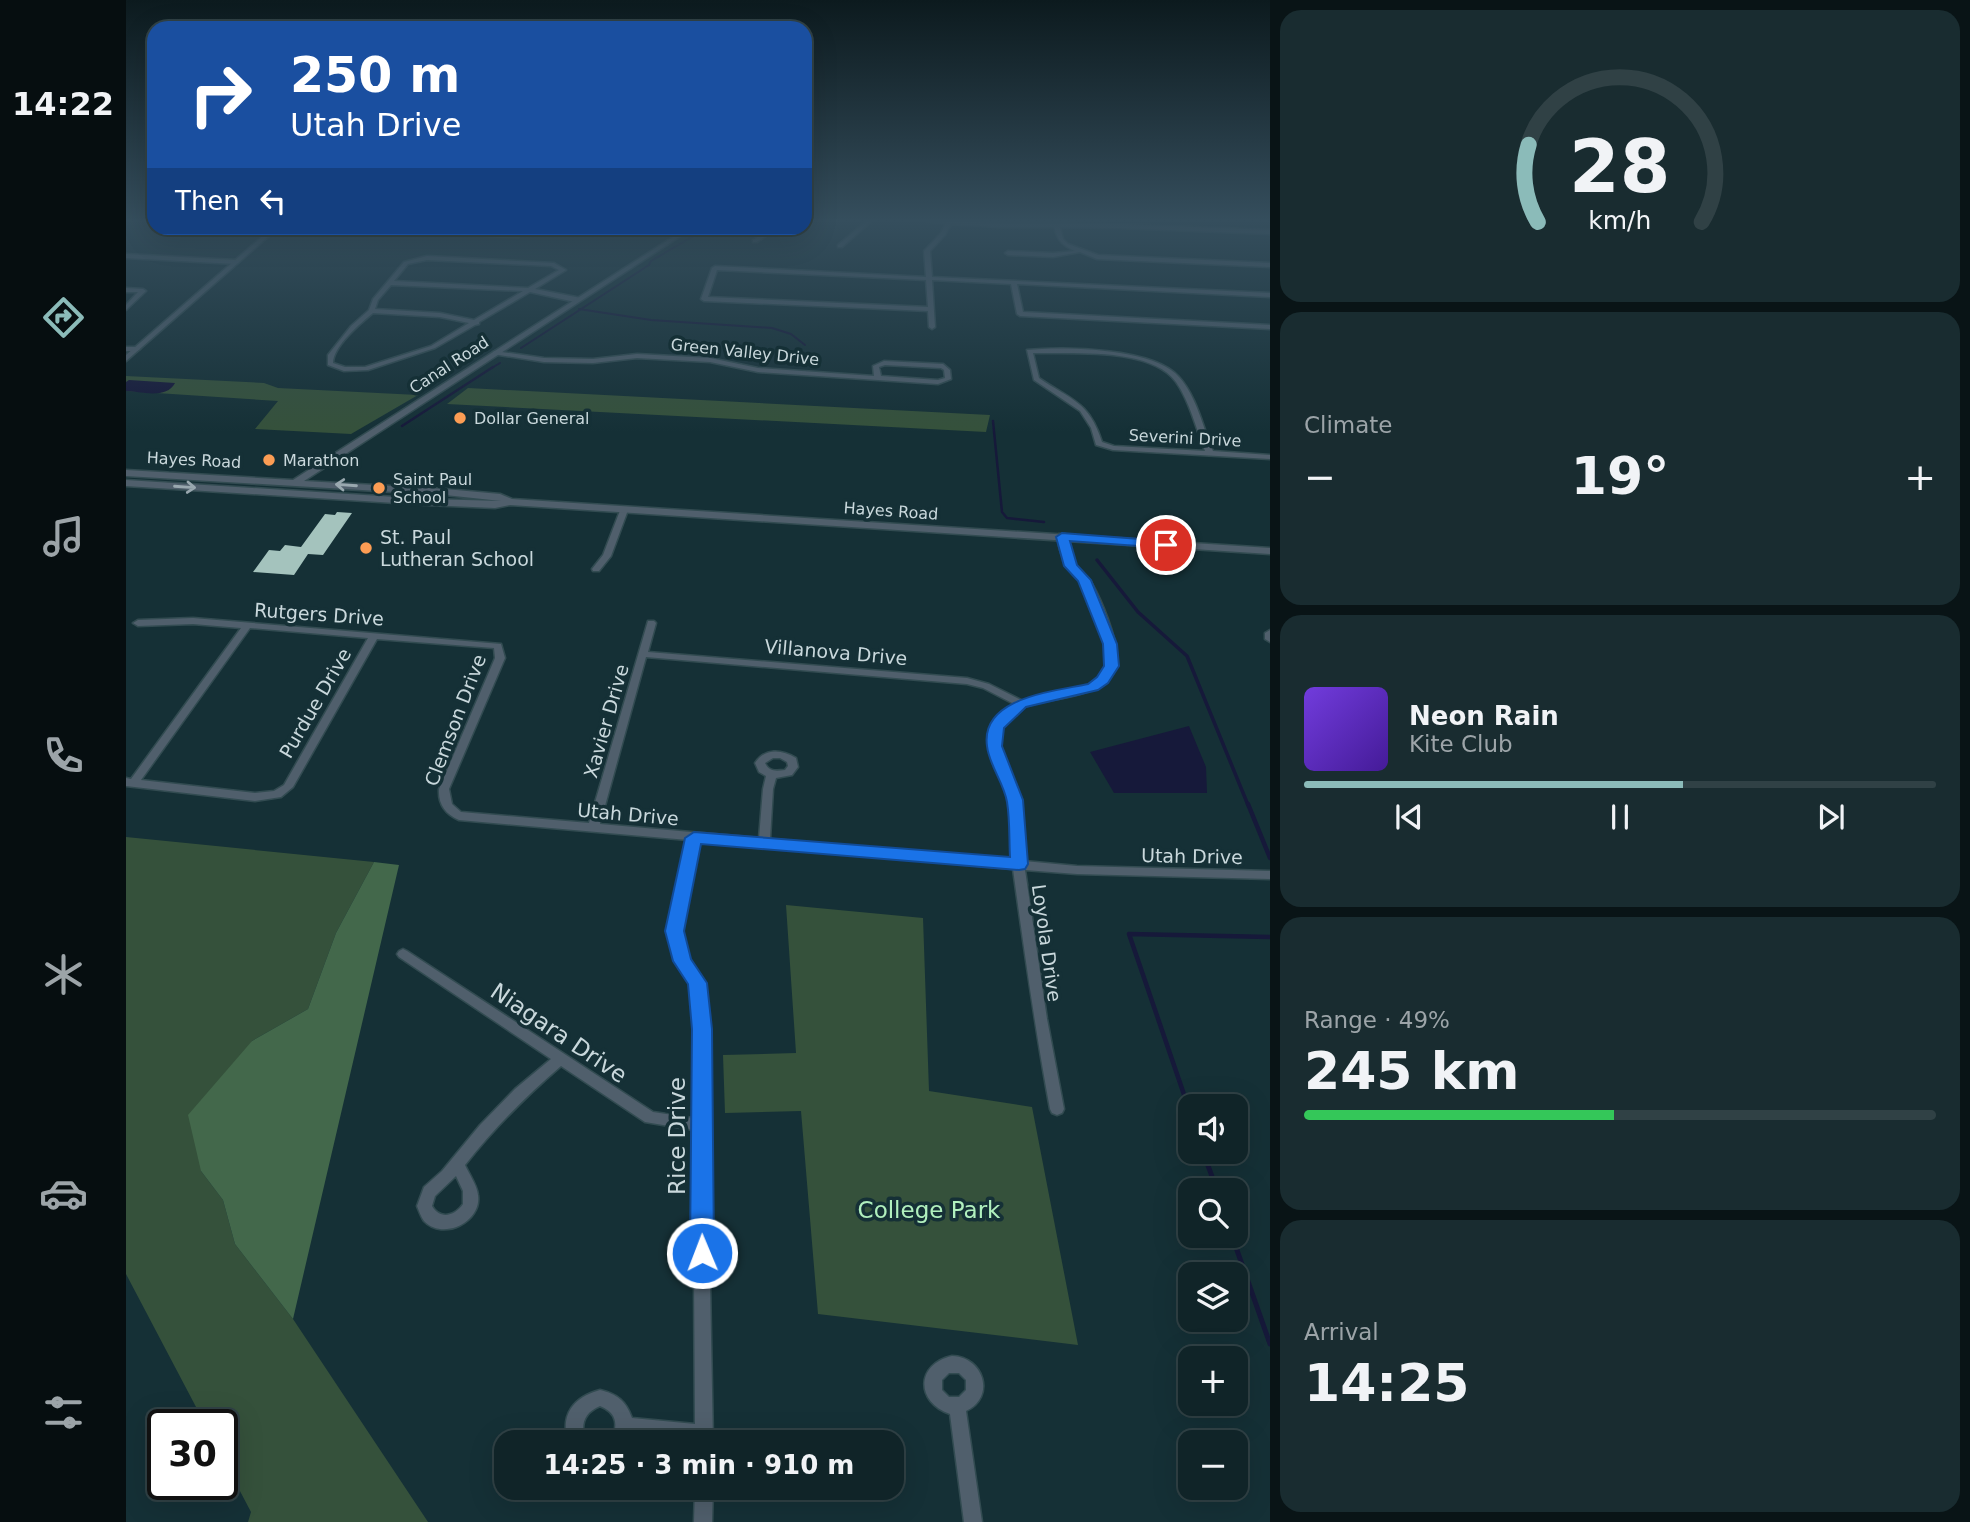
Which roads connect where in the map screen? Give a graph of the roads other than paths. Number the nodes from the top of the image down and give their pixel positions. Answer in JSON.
{"nodes":[{"id":1,"x":126,"y":290,"type":"edge"},
{"id":2,"x":203,"y":290,"type":"edge"},
{"id":3,"x":383,"y":290,"type":"edge"},
{"id":4,"x":530,"y":290,"type":"joint"},
{"id":5,"x":590,"y":290,"type":"edge"},
{"id":6,"x":707,"y":290,"type":"edge"},
{"id":7,"x":929,"y":290,"type":"edge"},
{"id":8,"x":1016,"y":290,"type":"edge"},
{"id":9,"x":1172,"y":290,"type":"edge"},
{"id":10,"x":1270,"y":295,"type":"edge"},
{"id":11,"x":576,"y":299,"type":"junction"},
{"id":12,"x":126,"y":308,"type":"edge"},
{"id":13,"x":929,"y":309,"type":"junction"},
{"id":14,"x":372,"y":311,"type":"junction"},
{"id":15,"x":477,"y":323,"type":"junction"},
{"id":16,"x":932,"y":327,"type":"dead end"},
{"id":17,"x":1270,"y":327,"type":"edge"},
{"id":18,"x":497,"y":351,"type":"junction"},
{"id":19,"x":130,"y":352,"type":"edge"},
{"id":20,"x":878,"y":377,"type":"junction"},
{"id":21,"x":1210,"y":453,"type":"junction"},
{"id":22,"x":1270,"y":457,"type":"edge"},
{"id":23,"x":126,"y":473,"type":"edge"},
{"id":24,"x":229,"y":478,"type":"junction"},
{"id":25,"x":126,"y":482,"type":"edge"},
{"id":26,"x":296,"y":482,"type":"junction"},
{"id":27,"x":378,"y":488,"type":"junction"},
{"id":28,"x":215,"y":489,"type":"junction"},
{"id":29,"x":362,"y":498,"type":"junction"},
{"id":30,"x":510,"y":502,"type":"junction"},
{"id":31,"x":624,"y":510,"type":"junction"},
{"id":32,"x":1062,"y":537,"type":"junction"},
{"id":33,"x":1270,"y":551,"type":"edge"},
{"id":34,"x":596,"y":569,"type":"dead end"},
{"id":35,"x":138,"y":623,"type":"dead end"},
{"id":36,"x":651,"y":623,"type":"dead end"},
{"id":37,"x":247,"y":626,"type":"junction"},
{"id":38,"x":374,"y":636,"type":"junction"},
{"id":39,"x":498,"y":646,"type":"joint"},
{"id":40,"x":643,"y":654,"type":"junction"},
{"id":41,"x":1021,"y":704,"type":"junction"},
{"id":42,"x":772,"y":775,"type":"dead end"},
{"id":43,"x":130,"y":782,"type":"edge"},
{"id":44,"x":447,"y":807,"type":"joint"},
{"id":45,"x":593,"y":828,"type":"junction"},
{"id":46,"x":694,"y":838,"type":"junction"},
{"id":47,"x":764,"y":844,"type":"junction"},
{"id":48,"x":1019,"y":864,"type":"junction"},
{"id":49,"x":1270,"y":875,"type":"edge"},
{"id":50,"x":403,"y":954,"type":"dead end"},
{"id":51,"x":562,"y":1058,"type":"junction"},
{"id":52,"x":1057,"y":1109,"type":"dead end"},
{"id":53,"x":700,"y":1125,"type":"junction"},
{"id":54,"x":457,"y":1164,"type":"dead end"},
{"id":55,"x":957,"y":1406,"type":"dead end"},
{"id":56,"x":574,"y":1430,"type":"edge"},
{"id":57,"x":623,"y":1430,"type":"edge"},
{"id":58,"x":704,"y":1430,"type":"edge"},
{"id":59,"x":704,"y":1500,"type":"edge"},
{"id":60,"x":703,"y":1522,"type":"edge"},
{"id":61,"x":973,"y":1522,"type":"edge"}],
"edges":[{"from":1,"to":12,"type":"street"},
{"from":2,"to":19,"type":"street"},
{"from":3,"to":14,"type":"street"},
{"from":4,"to":11,"type":"street"},
{"from":4,"to":15,"type":"street"},
{"from":5,"to":11,"type":"street","name":"Canal Road"},
{"from":6,"to":13,"type":"street"},
{"from":7,"to":13,"type":"street"},
{"from":8,"to":17,"type":"street"},
{"from":9,"to":10,"type":"street"},
{"from":11,"to":18,"type":"street","name":"Canal Road"},
{"from":13,"to":16,"type":"street"},
{"from":14,"to":15,"type":"street"},
{"from":14,"to":15,"type":"street"},
{"from":18,"to":20,"type":"street","name":"Green Valley Drive"},
{"from":18,"to":26,"type":"street","name":"Canal Road"},
{"from":20,"to":20,"type":"street","name":"Green Valley Drive"},
{"from":21,"to":21,"type":"street","name":"Severini Drive"},
{"from":21,"to":22,"type":"street","name":"Severini Drive"},
{"from":23,"to":24,"type":"street","name":"Hayes Road"},
{"from":24,"to":26,"type":"street","name":"Hayes Road"},
{"from":24,"to":28,"type":"street"},
{"from":25,"to":28,"type":"street","name":"Hayes Road","one_way":true},
{"from":27,"to":26,"type":"street","name":"Hayes Road","one_way":true},
{"from":27,"to":29,"type":"street"},
{"from":27,"to":30,"type":"street","name":"Hayes Road"},
{"from":28,"to":29,"type":"street","name":"Hayes Road"},
{"from":29,"to":30,"type":"street","name":"Hayes Road"},
{"from":30,"to":31,"type":"street","name":"Hayes Road"},
{"from":31,"to":32,"type":"street","name":"Hayes Road"},
{"from":31,"to":34,"type":"street"},
{"from":32,"to":33,"type":"street","name":"Hayes Road"},
{"from":32,"to":41,"type":"street"},
{"from":35,"to":37,"type":"street","name":"Rutgers Drive"},
{"from":36,"to":40,"type":"street","name":"Xavier Drive"},
{"from":37,"to":38,"type":"street","name":"Rutgers Drive"},
{"from":37,"to":43,"type":"street"},
{"from":38,"to":39,"type":"street","name":"Rutgers Drive"},
{"from":38,"to":43,"type":"street","name":"Purdue Drive"},
{"from":39,"to":44,"type":"street","name":"Clemson Drive"},
{"from":40,"to":41,"type":"street","name":"Villanova Drive"},
{"from":40,"to":45,"type":"street","name":"Xavier Drive"},
{"from":41,"to":48,"type":"street","name":"Loyola Drive"},
{"from":42,"to":47,"type":"street"},
{"from":44,"to":45,"type":"street","name":"Utah Drive"},
{"from":45,"to":46,"type":"street","name":"Utah Drive"},
{"from":46,"to":47,"type":"street","name":"Utah Drive"},
{"from":46,"to":53,"type":"street","name":"Rice Drive"},
{"from":47,"to":48,"type":"street","name":"Utah Drive"},
{"from":48,"to":49,"type":"street","name":"Utah Drive"},
{"from":48,"to":52,"type":"street","name":"Loyola Drive"},
{"from":50,"to":51,"type":"street","name":"Niagara Drive"},
{"from":51,"to":53,"type":"street","name":"Niagara Drive"},
{"from":51,"to":54,"type":"street"},
{"from":53,"to":58,"type":"street","name":"Rice Drive"},
{"from":55,"to":61,"type":"street"},
{"from":56,"to":57,"type":"street"},
{"from":59,"to":60,"type":"street"}]}
